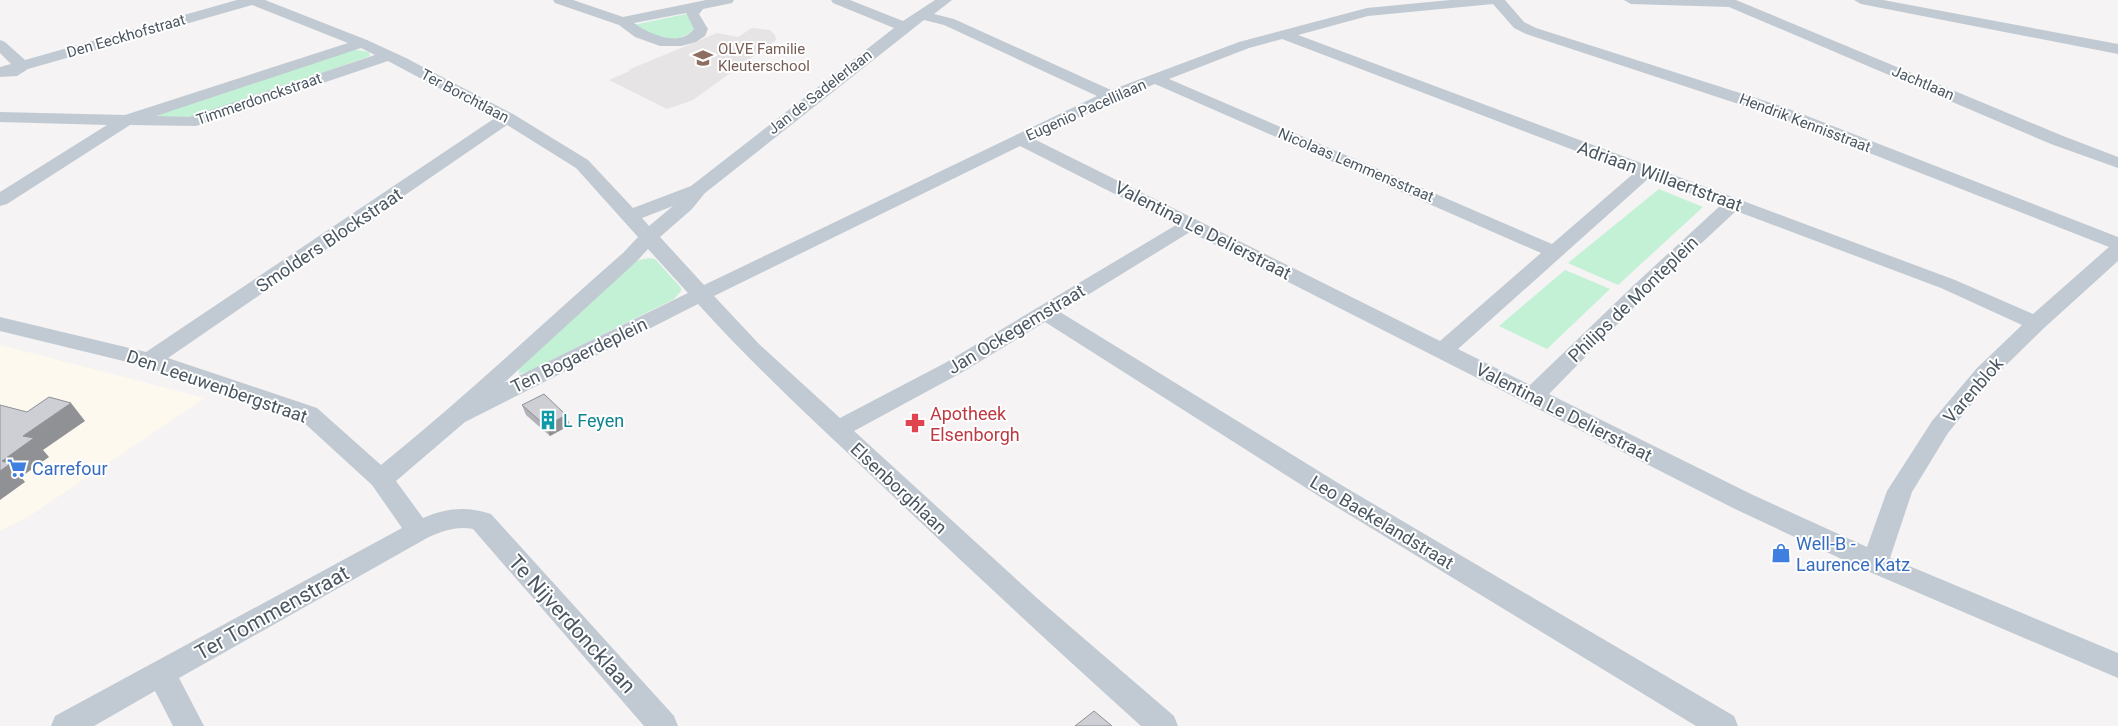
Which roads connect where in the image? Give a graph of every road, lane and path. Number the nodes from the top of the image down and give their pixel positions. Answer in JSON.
{"nodes":[{"id":1,"x":252,"y":0,"type":"edge"},
{"id":2,"x":560,"y":0,"type":"edge"},
{"id":3,"x":728,"y":0,"type":"edge"},
{"id":4,"x":838,"y":0,"type":"edge"},
{"id":5,"x":945,"y":0,"type":"edge"},
{"id":6,"x":1497,"y":0,"type":"edge"},
{"id":7,"x":1631,"y":0,"type":"edge"},
{"id":8,"x":1861,"y":0,"type":"edge"},
{"id":9,"x":1730,"y":2,"type":"edge"},
{"id":10,"x":1349,"y":3,"type":"dead end"},
{"id":11,"x":698,"y":6,"type":"junction"},
{"id":12,"x":1366,"y":12,"type":"junction"},
{"id":13,"x":922,"y":15,"type":"junction"},
{"id":14,"x":623,"y":21,"type":"junction"},
{"id":15,"x":904,"y":27,"type":"junction"},
{"id":16,"x":1281,"y":34,"type":"junction"},
{"id":17,"x":362,"y":43,"type":"junction"},
{"id":18,"x":0,"y":45,"type":"edge"},
{"id":19,"x":2118,"y":49,"type":"edge"},
{"id":20,"x":389,"y":55,"type":"junction"},
{"id":21,"x":22,"y":66,"type":"junction"},
{"id":22,"x":0,"y":72,"type":"edge"},
{"id":23,"x":1156,"y":79,"type":"junction"},
{"id":24,"x":0,"y":80,"type":"edge"},
{"id":25,"x":1110,"y":96,"type":"junction"},
{"id":26,"x":0,"y":117,"type":"edge"},
{"id":27,"x":507,"y":118,"type":"junction"},
{"id":28,"x":127,"y":120,"type":"junction"},
{"id":29,"x":1020,"y":139,"type":"junction"},
{"id":30,"x":2118,"y":163,"type":"edge"},
{"id":31,"x":1647,"y":171,"type":"junction"},
{"id":32,"x":698,"y":189,"type":"junction"},
{"id":33,"x":0,"y":200,"type":"edge"},
{"id":34,"x":1734,"y":204,"type":"junction"},
{"id":35,"x":630,"y":216,"type":"junction"},
{"id":36,"x":1192,"y":223,"type":"junction"},
{"id":37,"x":649,"y":236,"type":"junction"},
{"id":38,"x":2118,"y":244,"type":"edge"},
{"id":39,"x":2118,"y":250,"type":"edge"},
{"id":40,"x":1555,"y":252,"type":"junction"},
{"id":41,"x":701,"y":295,"type":"junction"},
{"id":42,"x":1046,"y":313,"type":"junction"},
{"id":43,"x":2036,"y":323,"type":"junction"},
{"id":44,"x":0,"y":324,"type":"edge"},
{"id":45,"x":1442,"y":350,"type":"junction"},
{"id":46,"x":150,"y":360,"type":"junction"},
{"id":47,"x":1534,"y":396,"type":"junction"},
{"id":48,"x":457,"y":416,"type":"junction"},
{"id":49,"x":837,"y":430,"type":"junction"},
{"id":50,"x":381,"y":479,"type":"junction"},
{"id":51,"x":482,"y":521,"type":"joint"},
{"id":52,"x":418,"y":531,"type":"junction"},
{"id":53,"x":1875,"y":563,"type":"junction"},
{"id":54,"x":2118,"y":666,"type":"edge"},
{"id":55,"x":162,"y":675,"type":"junction"},
{"id":56,"x":66,"y":726,"type":"edge"},
{"id":57,"x":189,"y":726,"type":"edge"},
{"id":58,"x":663,"y":726,"type":"edge"},
{"id":59,"x":1163,"y":726,"type":"edge"},
{"id":60,"x":1723,"y":726,"type":"edge"}],
"edges":[{"from":1,"to":17,"type":"street","name":"Ter Borchtlaan"},
{"from":1,"to":21,"type":"street","name":"Den Eeckhofstraat"},
{"from":2,"to":14,"type":"street"},
{"from":3,"to":11,"type":"street"},
{"from":4,"to":15,"type":"street"},
{"from":5,"to":13,"type":"street","name":"Jan de Sadelerlaan"},
{"from":6,"to":12,"type":"street","name":"Eugenio Pacellilaan"},
{"from":6,"to":38,"type":"street","name":"Hendrik Kennisstraat"},
{"from":7,"to":9,"type":"street"},
{"from":8,"to":19,"type":"street"},
{"from":9,"to":30,"type":"street","name":"Jachtlaan"},
{"from":10,"to":12,"type":"street"},
{"from":11,"to":14,"type":"street"},
{"from":11,"to":14,"type":"street"},
{"from":12,"to":16,"type":"street","name":"Eugenio Pacellilaan"},
{"from":13,"to":15,"type":"street","name":"Jan de Sadelerlaan"},
{"from":13,"to":25,"type":"street"},
{"from":15,"to":32,"type":"street","name":"Jan de Sadelerlaan"},
{"from":16,"to":23,"type":"street","name":"Eugenio Pacellilaan"},
{"from":16,"to":31,"type":"street","name":"Adriaan Willaertstraat"},
{"from":17,"to":20,"type":"street","name":"Ter Borchtlaan"},
{"from":17,"to":28,"type":"street","name":"Timmerdonckstraat"},
{"from":18,"to":21,"type":"street"},
{"from":20,"to":27,"type":"street","name":"Ter Borchtlaan"},
{"from":20,"to":28,"type":"street","name":"Timmerdonckstraat"},
{"from":21,"to":22,"type":"street","name":"Den Eeckhofstraat"},
{"from":21,"to":24,"type":"street"},
{"from":23,"to":25,"type":"street","name":"Eugenio Pacellilaan"},
{"from":23,"to":40,"type":"street","name":"Nicolaas Lemmensstraat"},
{"from":25,"to":29,"type":"street","name":"Eugenio Pacellilaan"},
{"from":26,"to":28,"type":"street","name":"Timmerdonckstraat"},
{"from":27,"to":35,"type":"street","name":"Ter Borchtlaan"},
{"from":27,"to":46,"type":"street","name":"Smolders Blockstraat"},
{"from":28,"to":33,"type":"street"},
{"from":29,"to":36,"type":"street","name":"Valentina Le Delierstraat"},
{"from":29,"to":41,"type":"street","name":"Eugenio Pacellilaan"},
{"from":31,"to":34,"type":"street","name":"Adriaan Willaertstraat"},
{"from":31,"to":40,"type":"street"},
{"from":32,"to":35,"type":"street","name":"Jan de Sadelerlaan"},
{"from":32,"to":37,"type":"street","name":"Jan de Sadelerlaan"},
{"from":34,"to":43,"type":"street","name":"Adriaan Willaertstraat"},
{"from":34,"to":47,"type":"street","name":"Philips de Monteplein"},
{"from":35,"to":37,"type":"street","name":"Ter Borchtlaan"},
{"from":36,"to":42,"type":"street","name":"Jan Ockegemstraat"},
{"from":36,"to":45,"type":"street","name":"Valentina Le Delierstraat"},
{"from":37,"to":41,"type":"street","name":"Elsenborghlaan"},
{"from":37,"to":48,"type":"street","name":"Ten Bogaerdeplein"},
{"from":39,"to":43,"type":"street","name":"Varenblok"},
{"from":40,"to":45,"type":"street"},
{"from":41,"to":48,"type":"street","name":"Ten Bogaerdeplein"},
{"from":41,"to":49,"type":"street","name":"Elsenborghlaan"},
{"from":42,"to":49,"type":"street","name":"Jan Ockegemstraat"},
{"from":42,"to":60,"type":"street","name":"Leo Baekelandstraat"},
{"from":43,"to":53,"type":"street","name":"Varenblok"},
{"from":44,"to":46,"type":"street","name":"Den Leeuwenbergstraat"},
{"from":45,"to":47,"type":"street","name":"Valentina Le Delierstraat"},
{"from":46,"to":50,"type":"street","name":"Den Leeuwenbergstraat"},
{"from":47,"to":53,"type":"street","name":"Valentina Le Delierstraat"},
{"from":48,"to":50,"type":"street","name":"Ten Bogaerdeplein"},
{"from":49,"to":59,"type":"street","name":"Elsenborghlaan"},
{"from":50,"to":52,"type":"street","name":"Den Leeuwenbergstraat"},
{"from":51,"to":52,"type":"street","name":"Ter Tommenstraat"},
{"from":51,"to":58,"type":"street","name":"Te Nijverdoncklaan"},
{"from":52,"to":55,"type":"street","name":"Ter Tommenstraat"},
{"from":53,"to":54,"type":"street","name":"Valentina Le Delierstraat"},
{"from":55,"to":56,"type":"street","name":"Ter Tommenstraat"},
{"from":55,"to":57,"type":"street"}]}
